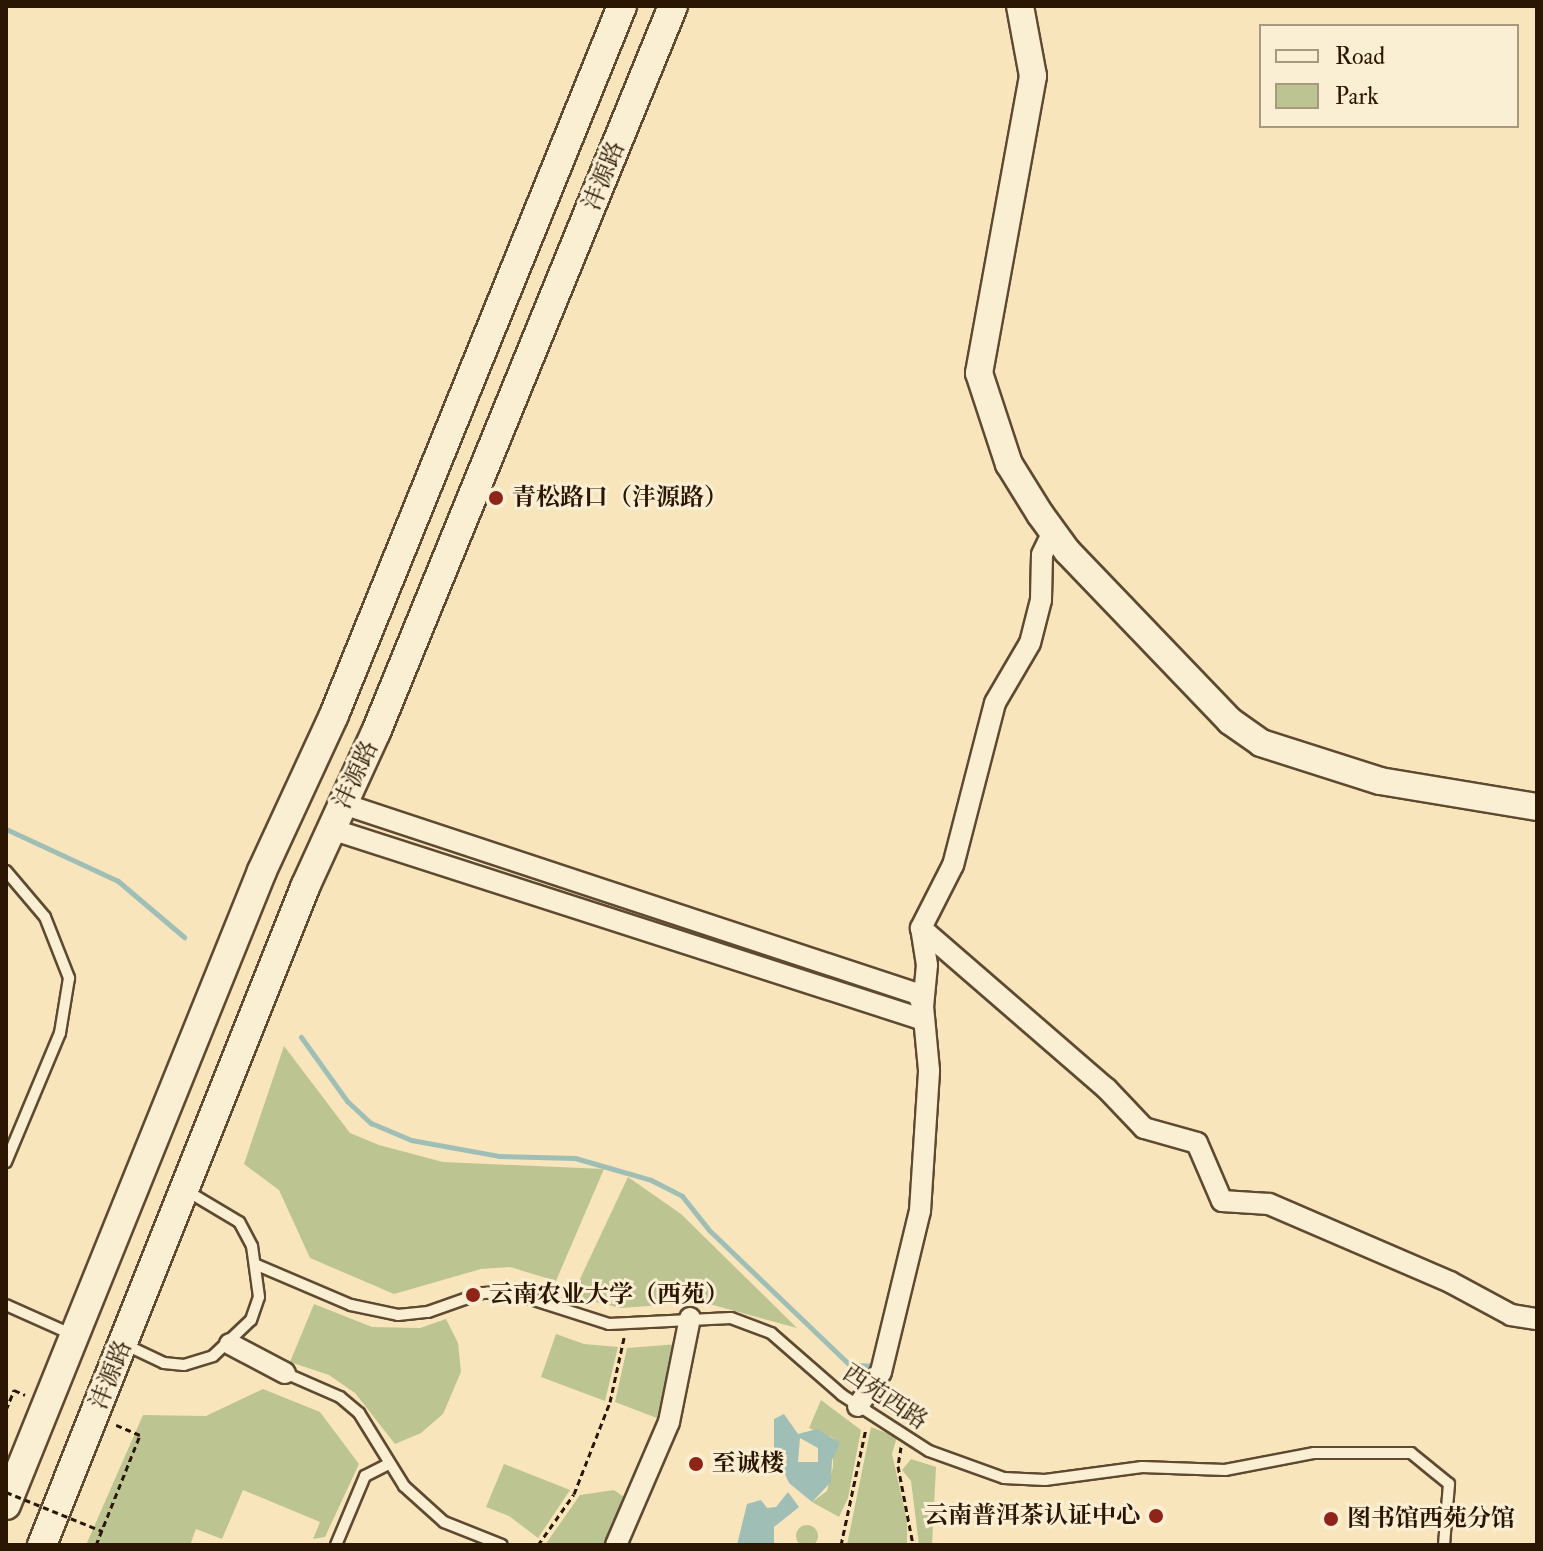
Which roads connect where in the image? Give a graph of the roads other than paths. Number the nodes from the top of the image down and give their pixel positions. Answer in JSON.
{"nodes":[{"id":1,"x":622,"y":6,"type":"edge"},
{"id":2,"x":673,"y":6,"type":"edge"},
{"id":3,"x":1020,"y":6,"type":"edge"},
{"id":4,"x":1053,"y":532,"type":"junction"},
{"id":5,"x":334,"y":715,"type":"junction"},
{"id":6,"x":376,"y":732,"type":"junction"},
{"id":7,"x":296,"y":798,"type":"junction"},
{"id":8,"x":1537,"y":807,"type":"edge"},
{"id":9,"x":337,"y":816,"type":"junction"},
{"id":10,"x":6,"y":871,"type":"edge"},
{"id":11,"x":921,"y":928,"type":"junction"},
{"id":12,"x":923,"y":1007,"type":"junction"},
{"id":13,"x":6,"y":1162,"type":"edge"},
{"id":14,"x":187,"y":1191,"type":"junction"},
{"id":15,"x":257,"y":1265,"type":"junction"},
{"id":16,"x":6,"y":1305,"type":"edge"},
{"id":17,"x":690,"y":1318,"type":"junction"},
{"id":18,"x":1537,"y":1319,"type":"edge"},
{"id":19,"x":77,"y":1337,"type":"junction"},
{"id":20,"x":124,"y":1343,"type":"junction"},
{"id":21,"x":230,"y":1344,"type":"junction"},
{"id":22,"x":285,"y":1373,"type":"joint"},
{"id":23,"x":864,"y":1410,"type":"junction"},
{"id":24,"x":389,"y":1464,"type":"junction"},
{"id":25,"x":6,"y":1505,"type":"edge"},
{"id":26,"x":42,"y":1545,"type":"edge"},
{"id":27,"x":336,"y":1545,"type":"edge"},
{"id":28,"x":502,"y":1545,"type":"edge"},
{"id":29,"x":616,"y":1545,"type":"edge"},
{"id":30,"x":1444,"y":1545,"type":"edge"}],
"edges":[{"from":1,"to":5,"type":"main road","name":"沣源路"},
{"from":2,"to":6,"type":"main road","name":"沣源路"},
{"from":3,"to":4,"type":"street"},
{"from":4,"to":8,"type":"street"},
{"from":4,"to":11,"type":"street"},
{"from":5,"to":6,"type":"main road"},
{"from":5,"to":7,"type":"main road","name":"沣源路"},
{"from":6,"to":9,"type":"main road","name":"沣源路"},
{"from":7,"to":9,"type":"main road"},
{"from":7,"to":19,"type":"main road","name":"沣源路"},
{"from":9,"to":12,"type":"street"},
{"from":9,"to":14,"type":"main road","name":"沣源路"},
{"from":10,"to":13,"type":"lane"},
{"from":11,"to":12,"type":"street"},
{"from":11,"to":18,"type":"street"},
{"from":12,"to":23,"type":"street"},
{"from":14,"to":15,"type":"lane"},
{"from":14,"to":20,"type":"main road","name":"沣源路"},
{"from":15,"to":17,"type":"lane","name":"西苑西路"},
{"from":15,"to":21,"type":"lane"},
{"from":16,"to":19,"type":"lane"},
{"from":17,"to":23,"type":"lane","name":"西苑西路"},
{"from":17,"to":29,"type":"street"},
{"from":19,"to":25,"type":"main road","name":"沣源路"},
{"from":20,"to":21,"type":"lane"},
{"from":20,"to":26,"type":"main road","name":"沣源路"},
{"from":21,"to":22,"type":"street"},
{"from":22,"to":24,"type":"lane"},
{"from":23,"to":30,"type":"lane","name":"西苑西路"},
{"from":24,"to":27,"type":"lane"},
{"from":24,"to":28,"type":"lane"}]}
